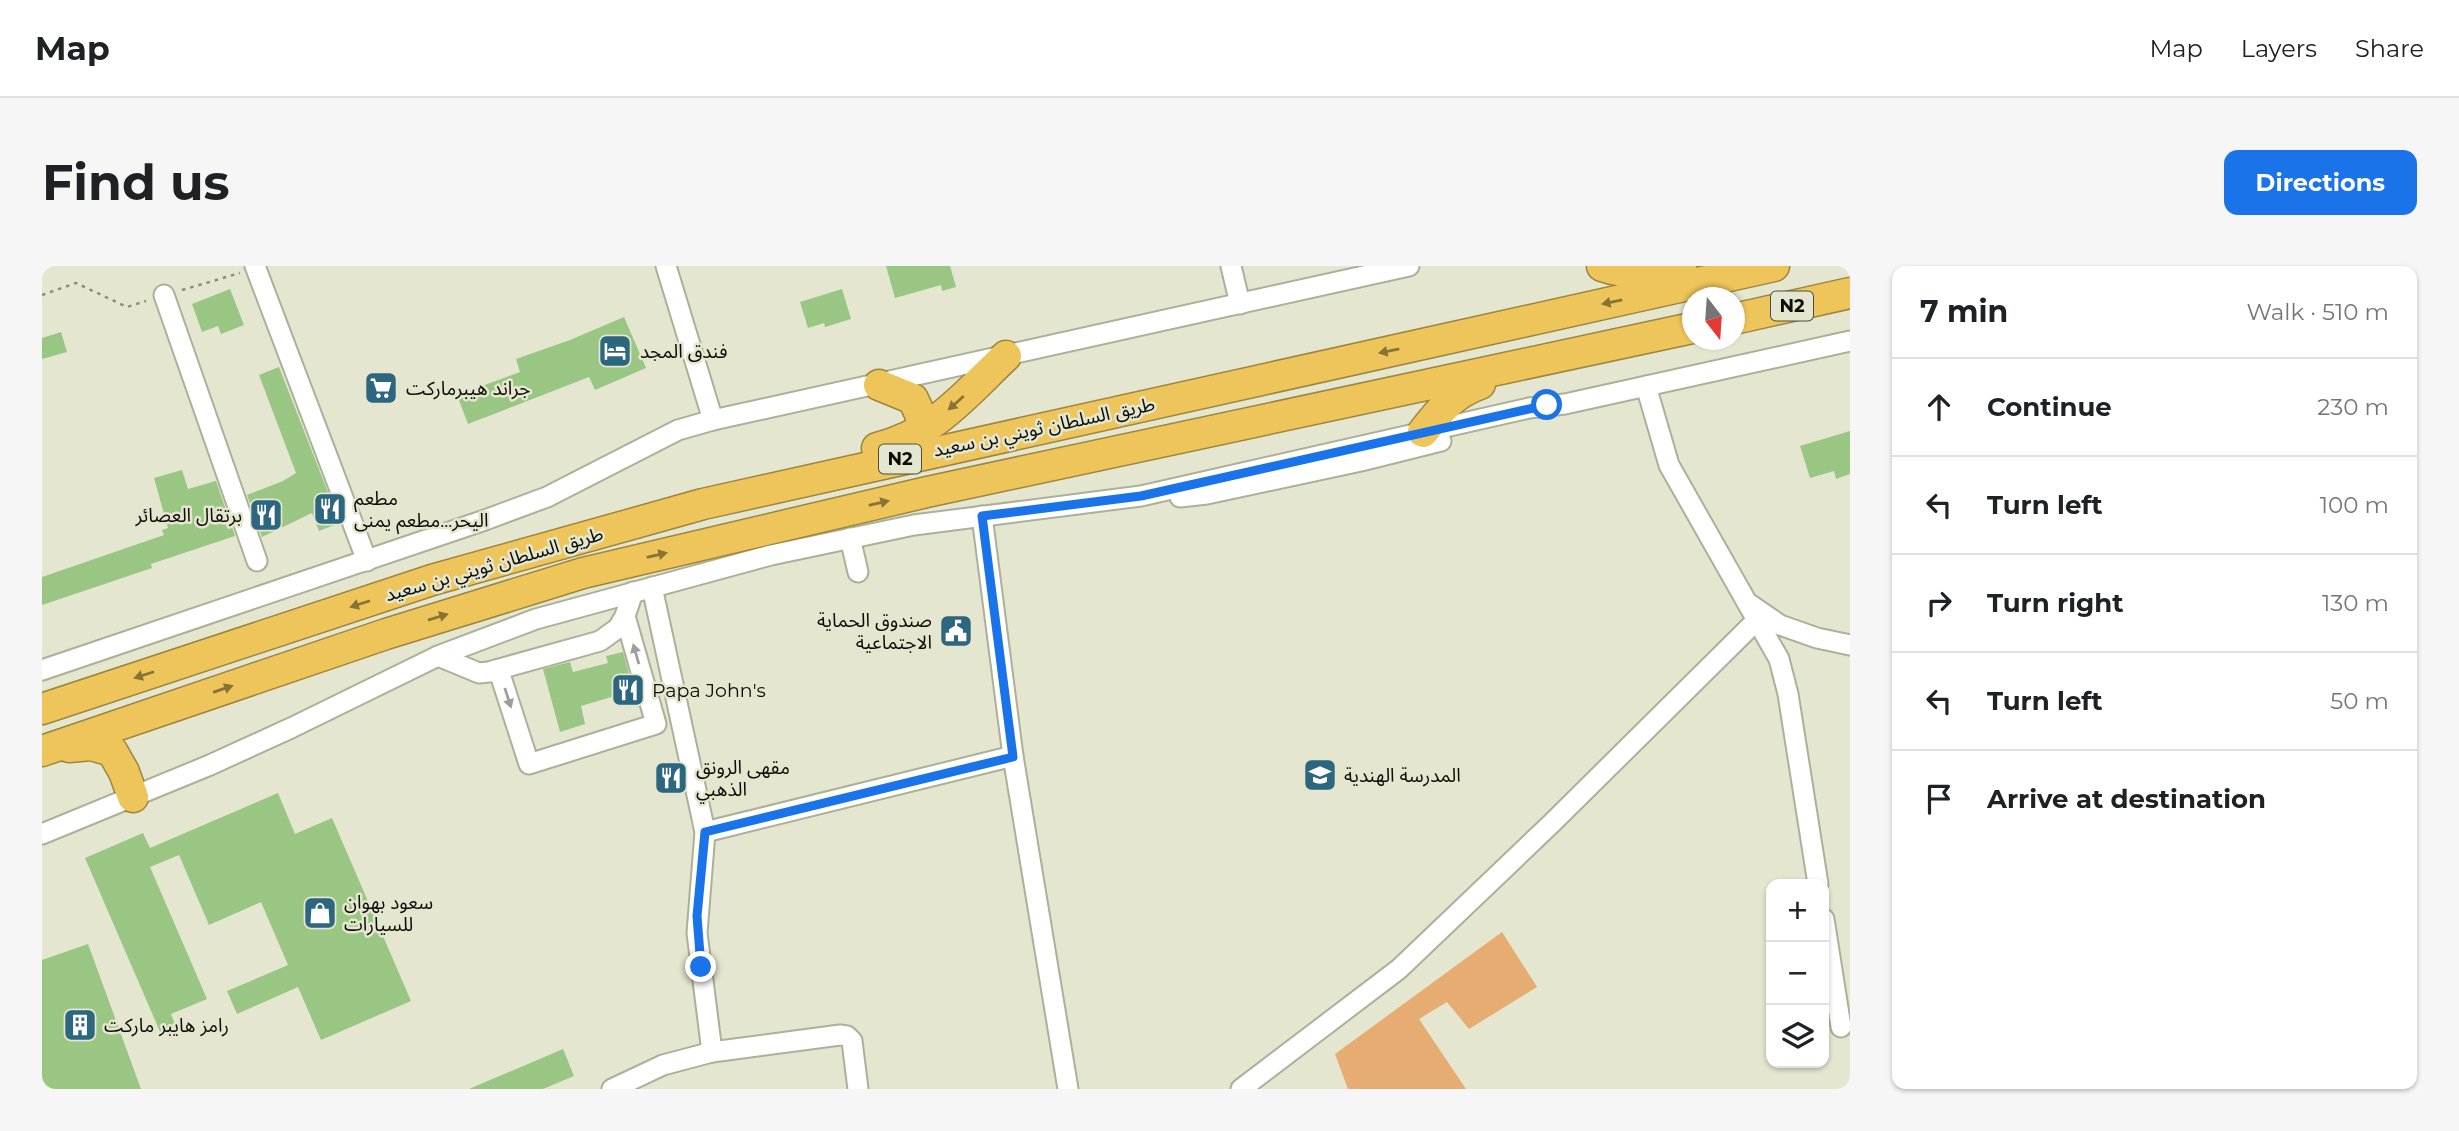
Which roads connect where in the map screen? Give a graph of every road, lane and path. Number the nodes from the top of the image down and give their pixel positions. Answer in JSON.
{"nodes":[{"id":1,"x":255,"y":266,"type":"edge"},
{"id":2,"x":666,"y":266,"type":"edge"},
{"id":3,"x":1231,"y":266,"type":"edge"},
{"id":4,"x":1409,"y":266,"type":"edge"},
{"id":5,"x":1710,"y":266,"type":"edge"},
{"id":6,"x":1774,"y":266,"type":"edge"},
{"id":7,"x":1613,"y":268,"type":"edge"},
{"id":8,"x":1850,"y":293,"type":"edge"},
{"id":9,"x":164,"y":295,"type":"dead end"},
{"id":10,"x":1240,"y":304,"type":"junction"},
{"id":11,"x":1745,"y":317,"type":"edge"},
{"id":12,"x":1682,"y":330,"type":"edge"},
{"id":13,"x":1850,"y":341,"type":"edge"},
{"id":14,"x":1006,"y":356,"type":"junction"},
{"id":15,"x":1540,"y":362,"type":"junction"},
{"id":16,"x":879,"y":385,"type":"junction"},
{"id":17,"x":1646,"y":386,"type":"junction"},
{"id":18,"x":1565,"y":404,"type":"junction"},
{"id":19,"x":713,"y":420,"type":"junction"},
{"id":20,"x":923,"y":431,"type":"junction"},
{"id":21,"x":1423,"y":432,"type":"junction"},
{"id":22,"x":1361,"y":461,"type":"junction"},
{"id":23,"x":1141,"y":496,"type":"junction"},
{"id":24,"x":982,"y":516,"type":"junction"},
{"id":25,"x":850,"y":538,"type":"junction"},
{"id":26,"x":257,"y":561,"type":"dead end"},
{"id":27,"x":367,"y":561,"type":"junction"},
{"id":28,"x":859,"y":572,"type":"dead end"},
{"id":29,"x":432,"y":580,"type":"junction"},
{"id":30,"x":643,"y":589,"type":"junction"},
{"id":31,"x":1748,"y":602,"type":"junction"},
{"id":32,"x":625,"y":616,"type":"junction"},
{"id":33,"x":1758,"y":620,"type":"junction"},
{"id":34,"x":1850,"y":645,"type":"edge"},
{"id":35,"x":438,"y":656,"type":"junction"},
{"id":36,"x":42,"y":670,"type":"edge"},
{"id":37,"x":492,"y":671,"type":"junction"},
{"id":38,"x":42,"y":709,"type":"edge"},
{"id":39,"x":47,"y":749,"type":"edge"},
{"id":40,"x":1013,"y":757,"type":"junction"},
{"id":41,"x":133,"y":797,"type":"junction"},
{"id":42,"x":705,"y":832,"type":"junction"},
{"id":43,"x":42,"y":834,"type":"edge"},
{"id":44,"x":1817,"y":879,"type":"edge"},
{"id":45,"x":1828,"y":942,"type":"edge"},
{"id":46,"x":1841,"y":1027,"type":"dead end"},
{"id":47,"x":712,"y":1052,"type":"junction"},
{"id":48,"x":632,"y":1084,"type":"edge"},
{"id":49,"x":612,"y":1089,"type":"edge"},
{"id":50,"x":858,"y":1089,"type":"edge"},
{"id":51,"x":1068,"y":1089,"type":"edge"},
{"id":52,"x":1241,"y":1089,"type":"edge"}],
"edges":[{"from":1,"to":27,"type":"street"},
{"from":2,"to":19,"type":"street"},
{"from":3,"to":10,"type":"street"},
{"from":4,"to":10,"type":"street"},
{"from":5,"to":7,"type":"highway"},
{"from":6,"to":29,"type":"highway","name":"طريق السلطان ثويني بن سعيد","number":"N2","one_way":true},
{"from":8,"to":11,"type":"highway","number":"N2"},
{"from":9,"to":26,"type":"street"},
{"from":10,"to":14,"type":"street"},
{"from":12,"to":15,"type":"highway","name":"طريق السلطان ثويني بن سعيد","number":"N2"},
{"from":13,"to":17,"type":"street"},
{"from":14,"to":16,"type":"street"},
{"from":14,"to":20,"type":"highway","one_way":true},
{"from":15,"to":21,"type":"highway"},
{"from":39,"to":15,"type":"highway","name":"طريق السلطان ثويني بن سعيد","number":"N2","one_way":true},
{"from":16,"to":19,"type":"street"},
{"from":16,"to":20,"type":"highway"},
{"from":17,"to":18,"type":"street"},
{"from":17,"to":31,"type":"street"},
{"from":18,"to":21,"type":"street"},
{"from":18,"to":22,"type":"street"},
{"from":19,"to":27,"type":"street"},
{"from":20,"to":29,"type":"highway"},
{"from":21,"to":22,"type":"street"},
{"from":21,"to":23,"type":"street"},
{"from":22,"to":23,"type":"street"},
{"from":23,"to":24,"type":"street"},
{"from":24,"to":25,"type":"street"},
{"from":24,"to":40,"type":"street"},
{"from":25,"to":28,"type":"street"},
{"from":25,"to":30,"type":"street"},
{"from":27,"to":36,"type":"street"},
{"from":29,"to":38,"type":"highway","name":"طريق السلطان ثويني بن سعيد","number":"N2","one_way":true},
{"from":30,"to":32,"type":"street"},
{"from":30,"to":35,"type":"street"},
{"from":30,"to":42,"type":"street"},
{"from":31,"to":33,"type":"street"},
{"from":31,"to":34,"type":"street"},
{"from":32,"to":37,"type":"street"},
{"from":37,"to":32,"type":"street","one_way":true},
{"from":33,"to":44,"type":"street"},
{"from":33,"to":52,"type":"street"},
{"from":35,"to":37,"type":"street"},
{"from":35,"to":41,"type":"street"},
{"from":39,"to":41,"type":"highway"},
{"from":40,"to":42,"type":"street"},
{"from":40,"to":51,"type":"street"},
{"from":41,"to":43,"type":"street"},
{"from":42,"to":47,"type":"street"},
{"from":45,"to":46,"type":"street"},
{"from":47,"to":48,"type":"street"},
{"from":47,"to":50,"type":"street"},
{"from":48,"to":49,"type":"street"}]}
